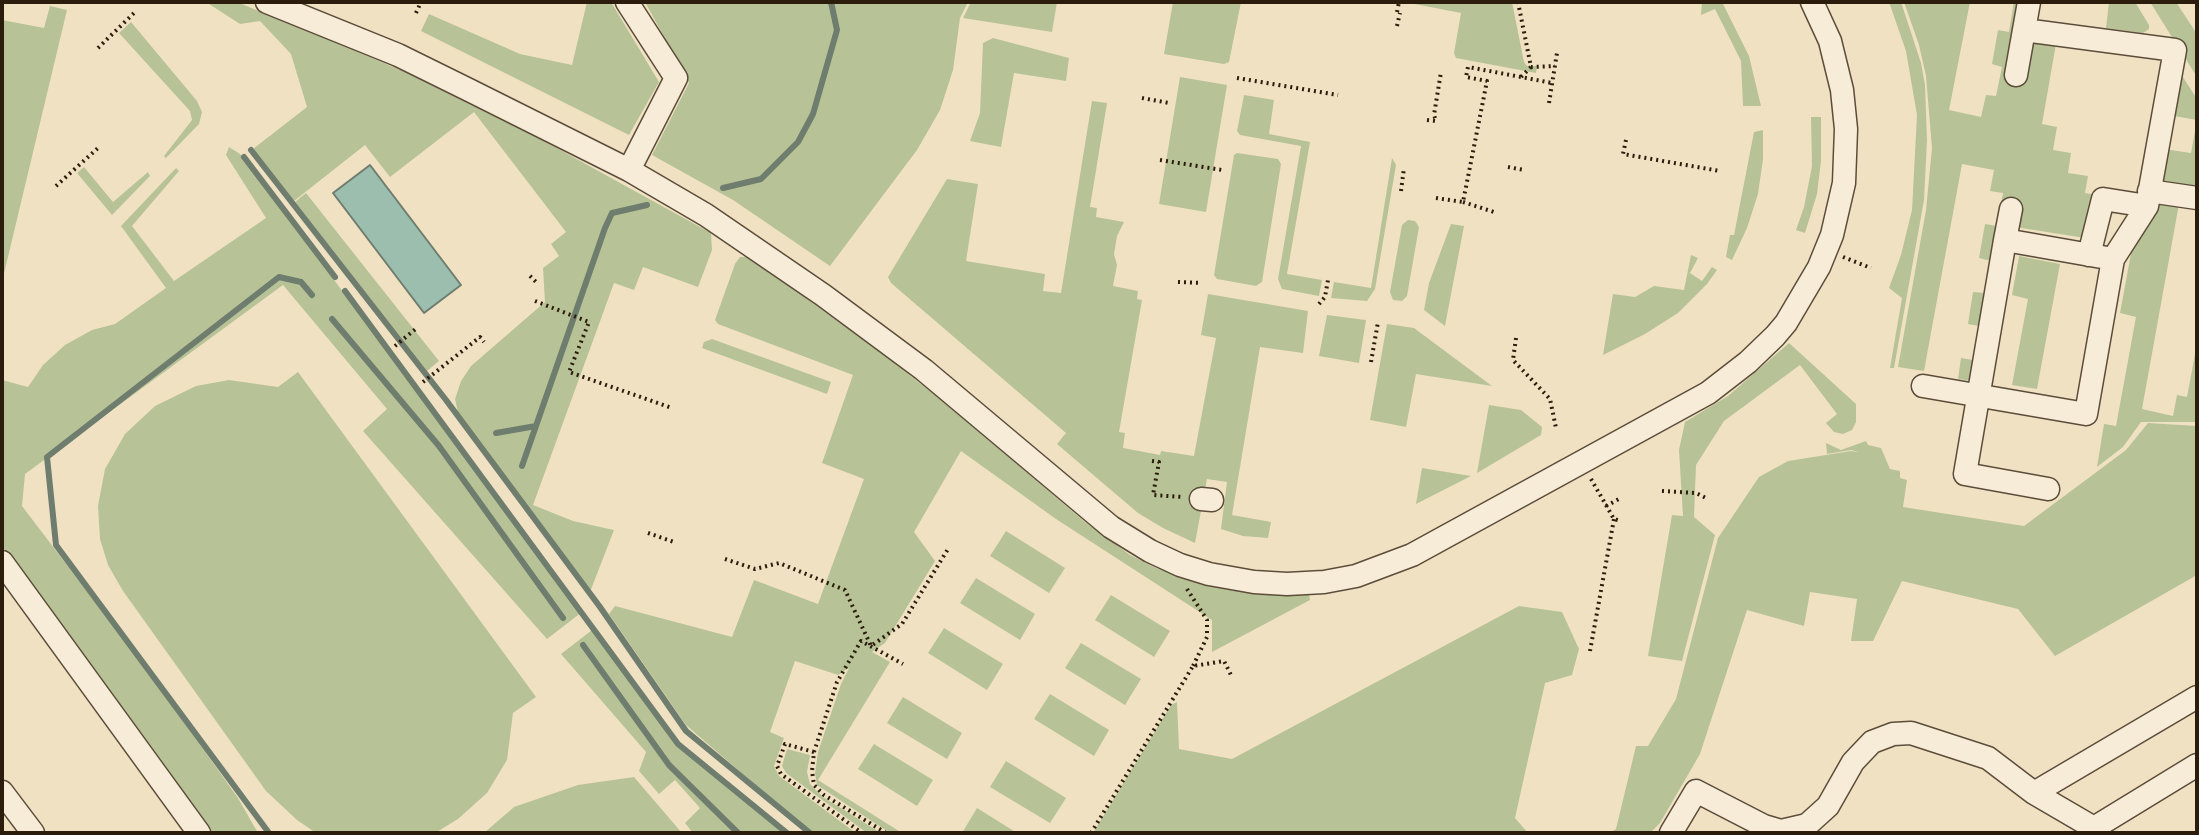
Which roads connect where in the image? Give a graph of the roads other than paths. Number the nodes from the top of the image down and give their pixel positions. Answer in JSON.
{"nodes":[{"id":1,"x":267,"y":2,"type":"edge"},
{"id":2,"x":627,"y":2,"type":"edge"},
{"id":3,"x":1812,"y":2,"type":"edge"},
{"id":4,"x":2029,"y":2,"type":"edge"},
{"id":5,"x":2024,"y":30,"type":"junction"},
{"id":6,"x":2016,"y":75,"type":"dead end"},
{"id":7,"x":629,"y":170,"type":"junction"},
{"id":8,"x":2197,"y":198,"type":"edge"},
{"id":9,"x":2148,"y":199,"type":"junction"},
{"id":10,"x":2011,"y":209,"type":"dead end"},
{"id":11,"x":2005,"y":240,"type":"junction"},
{"id":12,"x":2089,"y":255,"type":"junction"},
{"id":13,"x":2113,"y":259,"type":"junction"},
{"id":14,"x":1923,"y":386,"type":"dead end"},
{"id":15,"x":1978,"y":396,"type":"junction"},
{"id":16,"x":2048,"y":489,"type":"dead end"},
{"id":17,"x":5,"y":572,"type":"edge"},
{"id":18,"x":2197,"y":697,"type":"edge"},
{"id":19,"x":2197,"y":765,"type":"edge"},
{"id":20,"x":2,"y":792,"type":"edge"},
{"id":21,"x":2034,"y":793,"type":"junction"},
{"id":22,"x":2094,"y":830,"type":"edge"},
{"id":23,"x":197,"y":832,"type":"edge"},
{"id":24,"x":33,"y":833,"type":"edge"},
{"id":25,"x":1671,"y":833,"type":"edge"}],
"edges":[{"from":1,"to":7,"type":"street"},
{"from":2,"to":7,"type":"street"},
{"from":3,"to":7,"type":"street"},
{"from":4,"to":5,"type":"street"},
{"from":5,"to":6,"type":"street"},
{"from":5,"to":9,"type":"street"},
{"from":8,"to":9,"type":"street"},
{"from":9,"to":12,"type":"street"},
{"from":9,"to":13,"type":"street"},
{"from":10,"to":11,"type":"street"},
{"from":11,"to":12,"type":"street"},
{"from":11,"to":15,"type":"street"},
{"from":12,"to":13,"type":"street"},
{"from":13,"to":15,"type":"street"},
{"from":14,"to":15,"type":"street"},
{"from":15,"to":16,"type":"street"},
{"from":17,"to":23,"type":"street"},
{"from":18,"to":21,"type":"street"},
{"from":19,"to":22,"type":"street"},
{"from":20,"to":24,"type":"street"},
{"from":21,"to":22,"type":"street"},
{"from":21,"to":25,"type":"street"}]}
